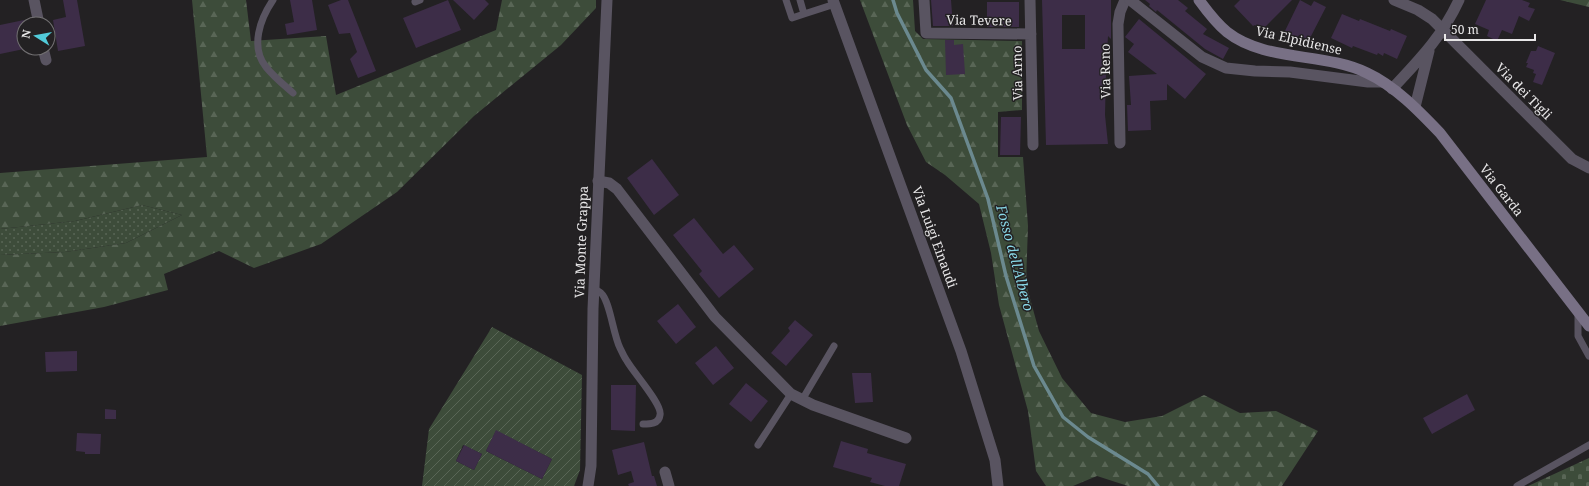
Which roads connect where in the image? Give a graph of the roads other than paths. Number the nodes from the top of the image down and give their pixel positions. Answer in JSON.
{"nodes":[{"id":1,"x":34,"y":0,"type":"edge"},
{"id":2,"x":273,"y":0,"type":"edge"},
{"id":3,"x":607,"y":0,"type":"edge"},
{"id":4,"x":786,"y":0,"type":"edge"},
{"id":5,"x":800,"y":0,"type":"edge"},
{"id":6,"x":924,"y":0,"type":"edge"},
{"id":7,"x":1030,"y":0,"type":"edge"},
{"id":8,"x":1125,"y":0,"type":"edge"},
{"id":9,"x":1130,"y":0,"type":"edge"},
{"id":10,"x":1199,"y":0,"type":"edge"},
{"id":11,"x":1394,"y":0,"type":"edge"},
{"id":12,"x":1459,"y":0,"type":"edge"},
{"id":13,"x":834,"y":2,"type":"edge"},
{"id":14,"x":804,"y":14,"type":"junction"},
{"id":15,"x":37,"y":16,"type":"edge"},
{"id":16,"x":1442,"y":30,"type":"junction"},
{"id":17,"x":1031,"y":34,"type":"junction"},
{"id":18,"x":1430,"y":49,"type":"junction"},
{"id":19,"x":45,"y":56,"type":"edge"},
{"id":20,"x":46,"y":60,"type":"dead end"},
{"id":21,"x":1382,"y":82,"type":"junction"},
{"id":22,"x":1392,"y":89,"type":"junction"},
{"id":23,"x":293,"y":93,"type":"dead end"},
{"id":24,"x":1415,"y":107,"type":"junction"},
{"id":25,"x":1120,"y":143,"type":"dead end"},
{"id":26,"x":1032,"y":145,"type":"dead end"},
{"id":27,"x":1589,"y":168,"type":"edge"},
{"id":28,"x":598,"y":181,"type":"junction"},
{"id":29,"x":593,"y":288,"type":"junction"},
{"id":30,"x":1578,"y":311,"type":"junction"},
{"id":31,"x":1589,"y":326,"type":"edge"},
{"id":32,"x":834,"y":346,"type":"dead end"},
{"id":33,"x":1589,"y":356,"type":"edge"},
{"id":34,"x":791,"y":394,"type":"junction"},
{"id":35,"x":802,"y":400,"type":"junction"},
{"id":36,"x":643,"y":424,"type":"dead end"},
{"id":37,"x":906,"y":438,"type":"dead end"},
{"id":38,"x":758,"y":445,"type":"dead end"},
{"id":39,"x":1589,"y":445,"type":"edge"},
{"id":40,"x":665,"y":472,"type":"dead end"},
{"id":41,"x":588,"y":486,"type":"edge"},
{"id":42,"x":669,"y":486,"type":"edge"},
{"id":43,"x":998,"y":486,"type":"edge"},
{"id":44,"x":1517,"y":486,"type":"edge"}],
"edges":[{"from":1,"to":15,"type":"street"},
{"from":2,"to":23,"type":"lane"},
{"from":3,"to":28,"type":"street","name":"Via Monte Grappa"},
{"from":4,"to":14,"type":"lane"},
{"from":5,"to":14,"type":"lane"},
{"from":6,"to":17,"type":"street","name":"Via Tevere"},
{"from":7,"to":17,"type":"street","name":"Via Arno"},
{"from":8,"to":25,"type":"street","name":"Via Reno"},
{"from":9,"to":21,"type":"street"},
{"from":10,"to":21,"type":"main road","name":"Via Elpidiense"},
{"from":11,"to":16,"type":"street","name":"Via dei Tigli"},
{"from":12,"to":16,"type":"street"},
{"from":13,"to":14,"type":"lane"},
{"from":13,"to":43,"type":"street","name":"Via Luigi Einaudi"},
{"from":16,"to":18,"type":"street"},
{"from":16,"to":27,"type":"street","name":"Via dei Tigli"},
{"from":17,"to":26,"type":"street","name":"Via Arno"},
{"from":18,"to":22,"type":"street"},
{"from":18,"to":24,"type":"street"},
{"from":19,"to":20,"type":"street"},
{"from":21,"to":22,"type":"main road","name":"Via Garda"},
{"from":22,"to":24,"type":"main road","name":"Via Garda"},
{"from":24,"to":30,"type":"main road","name":"Via Garda"},
{"from":28,"to":29,"type":"street","name":"Via Monte Grappa"},
{"from":28,"to":34,"type":"street"},
{"from":29,"to":36,"type":"lane"},
{"from":29,"to":41,"type":"street","name":"Via Monte Grappa"},
{"from":30,"to":31,"type":"main road","name":"Via Garda"},
{"from":30,"to":33,"type":"lane"},
{"from":32,"to":35,"type":"lane"},
{"from":34,"to":35,"type":"street"},
{"from":34,"to":38,"type":"lane"},
{"from":35,"to":37,"type":"street"},
{"from":39,"to":44,"type":"lane"},
{"from":40,"to":42,"type":"street"}]}
